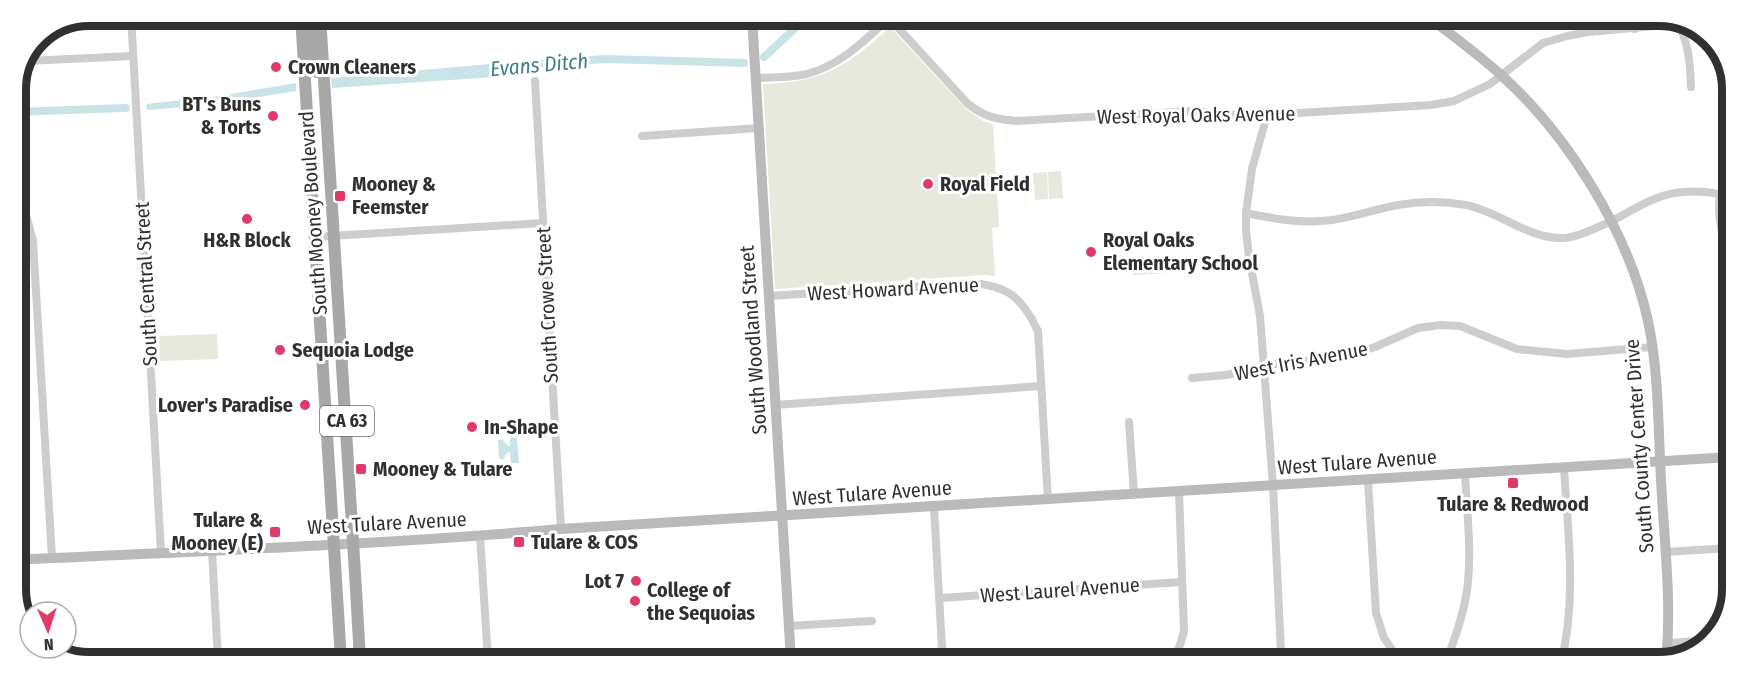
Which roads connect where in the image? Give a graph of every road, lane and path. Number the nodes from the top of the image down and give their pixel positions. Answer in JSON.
{"nodes":[{"id":1,"x":132,"y":26,"type":"edge"},
{"id":2,"x":302,"y":26,"type":"edge"},
{"id":3,"x":312,"y":26,"type":"edge"},
{"id":4,"x":321,"y":26,"type":"edge"},
{"id":5,"x":753,"y":26,"type":"edge"},
{"id":6,"x":881,"y":26,"type":"edge"},
{"id":7,"x":897,"y":26,"type":"edge"},
{"id":8,"x":1440,"y":26,"type":"edge"},
{"id":9,"x":1635,"y":26,"type":"edge"},
{"id":10,"x":1655,"y":26,"type":"edge"},
{"id":11,"x":1635,"y":29,"type":"junction"},
{"id":12,"x":1682,"y":30,"type":"edge"},
{"id":13,"x":133,"y":56,"type":"junction"},
{"id":14,"x":32,"y":61,"type":"edge"},
{"id":15,"x":1501,"y":75,"type":"junction"},
{"id":16,"x":756,"y":78,"type":"junction"},
{"id":17,"x":535,"y":81,"type":"dead end"},
{"id":18,"x":1691,"y":87,"type":"dead end"},
{"id":19,"x":1267,"y":115,"type":"junction"},
{"id":20,"x":326,"y":123,"type":"junction"},
{"id":21,"x":759,"y":128,"type":"junction"},
{"id":22,"x":642,"y":136,"type":"dead end"},
{"id":23,"x":1720,"y":194,"type":"joint"},
{"id":24,"x":1246,"y":213,"type":"junction"},
{"id":25,"x":26,"y":216,"type":"edge"},
{"id":26,"x":1612,"y":221,"type":"junction"},
{"id":27,"x":543,"y":223,"type":"junction"},
{"id":28,"x":334,"y":235,"type":"junction"},
{"id":29,"x":1722,"y":236,"type":"edge"},
{"id":30,"x":315,"y":237,"type":"junction"},
{"id":31,"x":769,"y":296,"type":"junction"},
{"id":32,"x":1652,"y":347,"type":"junction"},
{"id":33,"x":1263,"y":365,"type":"junction"},
{"id":34,"x":1192,"y":378,"type":"dead end"},
{"id":35,"x":1041,"y":386,"type":"junction"},
{"id":36,"x":775,"y":405,"type":"junction"},
{"id":37,"x":1129,"y":422,"type":"dead end"},
{"id":38,"x":1722,"y":457,"type":"edge"},
{"id":39,"x":1660,"y":461,"type":"junction"},
{"id":40,"x":1564,"y":468,"type":"junction"},
{"id":41,"x":1465,"y":474,"type":"junction"},
{"id":42,"x":1368,"y":480,"type":"junction"},
{"id":43,"x":1273,"y":486,"type":"junction"},
{"id":44,"x":1179,"y":491,"type":"junction"},
{"id":45,"x":1134,"y":494,"type":"junction"},
{"id":46,"x":1048,"y":500,"type":"junction"},
{"id":47,"x":934,"y":507,"type":"junction"},
{"id":48,"x":782,"y":516,"type":"junction"},
{"id":49,"x":561,"y":529,"type":"junction"},
{"id":50,"x":480,"y":536,"type":"junction"},
{"id":51,"x":354,"y":544,"type":"junction"},
{"id":52,"x":334,"y":545,"type":"junction"},
{"id":53,"x":1722,"y":548,"type":"edge"},
{"id":54,"x":212,"y":551,"type":"junction"},
{"id":55,"x":1665,"y":552,"type":"junction"},
{"id":56,"x":161,"y":554,"type":"junction"},
{"id":57,"x":52,"y":558,"type":"junction"},
{"id":58,"x":26,"y":559,"type":"edge"},
{"id":59,"x":1181,"y":582,"type":"junction"},
{"id":60,"x":940,"y":598,"type":"junction"},
{"id":61,"x":872,"y":621,"type":"dead end"},
{"id":62,"x":789,"y":626,"type":"junction"},
{"id":63,"x":1696,"y":641,"type":"edge"},
{"id":64,"x":1668,"y":643,"type":"junction"},
{"id":65,"x":217,"y":652,"type":"edge"},
{"id":66,"x":341,"y":652,"type":"edge"},
{"id":67,"x":360,"y":652,"type":"edge"},
{"id":68,"x":487,"y":652,"type":"edge"},
{"id":69,"x":790,"y":652,"type":"edge"},
{"id":70,"x":944,"y":652,"type":"edge"},
{"id":71,"x":1175,"y":652,"type":"edge"},
{"id":72,"x":1281,"y":652,"type":"edge"},
{"id":73,"x":1394,"y":652,"type":"edge"},
{"id":74,"x":1450,"y":652,"type":"edge"},
{"id":75,"x":1562,"y":652,"type":"edge"},
{"id":76,"x":1667,"y":652,"type":"edge"}],
"edges":[{"from":1,"to":13,"type":"street","name":"South Central Street"},
{"from":2,"to":30,"type":"main road","name":"South Mooney Boulevard","number":"CA 63"},
{"from":3,"to":20,"type":"main road"},
{"from":4,"to":20,"type":"main road","name":"South Mooney Boulevard","number":"CA 63"},
{"from":5,"to":16,"type":"street","name":"South Woodland Street"},
{"from":6,"to":16,"type":"street"},
{"from":7,"to":19,"type":"street","name":"West Royal Oaks Avenue"},
{"from":8,"to":15,"type":"street","name":"South County Center Drive"},
{"from":9,"to":11,"type":"street"},
{"from":10,"to":11,"type":"street","name":"West Royal Oaks Avenue"},
{"from":11,"to":15,"type":"street","name":"West Royal Oaks Avenue"},
{"from":12,"to":18,"type":"street"},
{"from":13,"to":14,"type":"street"},
{"from":13,"to":56,"type":"street","name":"South Central Street"},
{"from":15,"to":19,"type":"street","name":"West Royal Oaks Avenue"},
{"from":15,"to":26,"type":"street","name":"South County Center Drive"},
{"from":16,"to":21,"type":"street","name":"South Woodland Street"},
{"from":17,"to":27,"type":"street","name":"South Crowe Street"},
{"from":19,"to":24,"type":"street"},
{"from":20,"to":28,"type":"main road","name":"South Mooney Boulevard","number":"CA 63"},
{"from":21,"to":22,"type":"street"},
{"from":21,"to":31,"type":"street","name":"South Woodland Street"},
{"from":23,"to":26,"type":"street"},
{"from":23,"to":29,"type":"street"},
{"from":24,"to":26,"type":"street"},
{"from":24,"to":33,"type":"street"},
{"from":25,"to":57,"type":"street"},
{"from":26,"to":32,"type":"street","name":"South County Center Drive"},
{"from":27,"to":28,"type":"street"},
{"from":27,"to":49,"type":"street","name":"South Crowe Street"},
{"from":28,"to":30,"type":"street"},
{"from":28,"to":51,"type":"main road","name":"South Mooney Boulevard","number":"CA 63"},
{"from":30,"to":52,"type":"main road","name":"South Mooney Boulevard","number":"CA 63"},
{"from":31,"to":35,"type":"street","name":"West Howard Avenue"},
{"from":31,"to":36,"type":"street","name":"South Woodland Street"},
{"from":32,"to":33,"type":"street","name":"West Iris Avenue"},
{"from":32,"to":39,"type":"street","name":"South County Center Drive"},
{"from":33,"to":34,"type":"street","name":"West Iris Avenue"},
{"from":33,"to":43,"type":"street"},
{"from":35,"to":36,"type":"street"},
{"from":35,"to":46,"type":"street"},
{"from":36,"to":48,"type":"street","name":"South Woodland Street"},
{"from":37,"to":45,"type":"street"},
{"from":38,"to":39,"type":"street","name":"West Tulare Avenue"},
{"from":39,"to":40,"type":"street","name":"West Tulare Avenue"},
{"from":39,"to":55,"type":"street","name":"South County Center Drive"},
{"from":40,"to":41,"type":"street","name":"West Tulare Avenue"},
{"from":40,"to":75,"type":"street"},
{"from":41,"to":42,"type":"street","name":"West Tulare Avenue"},
{"from":41,"to":74,"type":"street"},
{"from":42,"to":43,"type":"street","name":"West Tulare Avenue"},
{"from":42,"to":73,"type":"street"},
{"from":43,"to":44,"type":"street","name":"West Tulare Avenue"},
{"from":43,"to":72,"type":"street"},
{"from":44,"to":45,"type":"street","name":"West Tulare Avenue"},
{"from":44,"to":59,"type":"street"},
{"from":45,"to":46,"type":"street","name":"West Tulare Avenue"},
{"from":46,"to":47,"type":"street","name":"West Tulare Avenue"},
{"from":47,"to":48,"type":"street","name":"West Tulare Avenue"},
{"from":47,"to":60,"type":"street"},
{"from":48,"to":49,"type":"street","name":"West Tulare Avenue"},
{"from":48,"to":62,"type":"street","name":"South Woodland Street"},
{"from":49,"to":50,"type":"street","name":"West Tulare Avenue"},
{"from":50,"to":51,"type":"street","name":"West Tulare Avenue"},
{"from":50,"to":68,"type":"street"},
{"from":51,"to":52,"type":"street","name":"West Tulare Avenue"},
{"from":51,"to":67,"type":"main road","name":"South Mooney Boulevard","number":"CA 63"},
{"from":52,"to":54,"type":"street","name":"West Tulare Avenue"},
{"from":52,"to":66,"type":"main road","name":"South Mooney Boulevard","number":"CA 63"},
{"from":53,"to":55,"type":"street"},
{"from":54,"to":56,"type":"street","name":"West Tulare Avenue"},
{"from":54,"to":65,"type":"street"},
{"from":55,"to":64,"type":"street","name":"South County Center Drive"},
{"from":56,"to":57,"type":"street","name":"West Tulare Avenue"},
{"from":57,"to":58,"type":"street","name":"West Tulare Avenue"},
{"from":59,"to":60,"type":"street","name":"West Laurel Avenue"},
{"from":59,"to":71,"type":"street"},
{"from":60,"to":70,"type":"street"},
{"from":61,"to":62,"type":"street"},
{"from":62,"to":69,"type":"street","name":"South Woodland Street"},
{"from":63,"to":64,"type":"street"},
{"from":64,"to":76,"type":"street","name":"South County Center Drive"}]}
